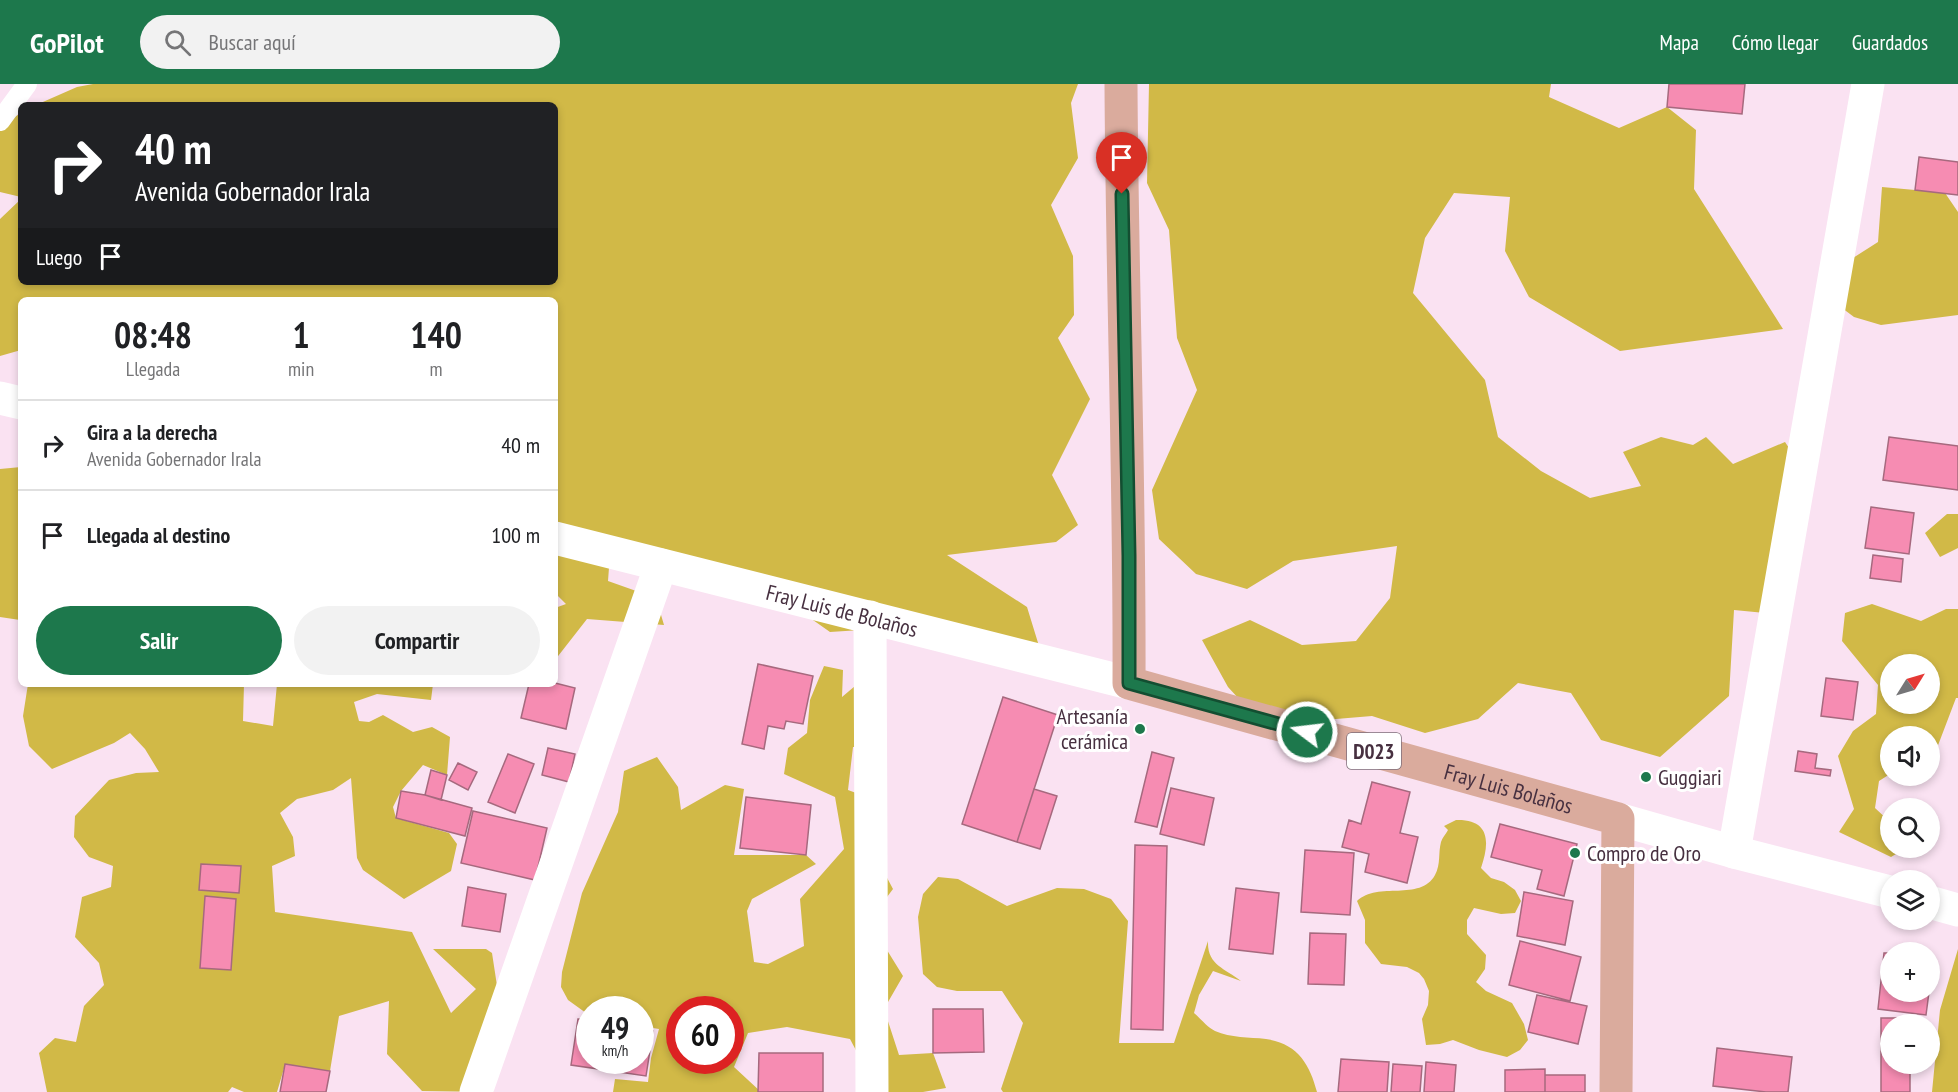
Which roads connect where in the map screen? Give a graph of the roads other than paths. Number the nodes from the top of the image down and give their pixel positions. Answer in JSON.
{"nodes":[{"id":1,"x":27,"y":84,"type":"edge"},
{"id":2,"x":1121,"y":84,"type":"edge"},
{"id":3,"x":1868,"y":84,"type":"edge"},
{"id":4,"x":0,"y":121,"type":"edge"},
{"id":5,"x":0,"y":398,"type":"edge"},
{"id":6,"x":18,"y":402,"type":"edge"},
{"id":7,"x":558,"y":539,"type":"edge"},
{"id":8,"x":662,"y":565,"type":"junction"},
{"id":9,"x":870,"y":617,"type":"junction"},
{"id":10,"x":1129,"y":683,"type":"junction"},
{"id":11,"x":1618,"y":819,"type":"junction"},
{"id":12,"x":1734,"y":852,"type":"junction"},
{"id":13,"x":1880,"y":889,"type":"edge"},
{"id":14,"x":1940,"y":905,"type":"edge"},
{"id":15,"x":1958,"y":910,"type":"edge"},
{"id":16,"x":476,"y":1092,"type":"edge"},
{"id":17,"x":872,"y":1092,"type":"edge"},
{"id":18,"x":1616,"y":1092,"type":"edge"}],
"edges":[{"from":1,"to":4,"type":"lane"},
{"from":2,"to":10,"type":"main road"},
{"from":3,"to":12,"type":"street"},
{"from":5,"to":6,"type":"street"},
{"from":7,"to":8,"type":"street","name":"Fray Luis de Bolaños"},
{"from":8,"to":9,"type":"street","name":"Fray Luis de Bolaños"},
{"from":8,"to":16,"type":"street"},
{"from":9,"to":10,"type":"street","name":"Fray Luis de Bolaños"},
{"from":9,"to":17,"type":"street"},
{"from":10,"to":11,"type":"main road","name":"Fray Luis Bolaños","number":"D023"},
{"from":11,"to":12,"type":"street","name":"Fray Luis Bolaños"},
{"from":11,"to":18,"type":"main road"},
{"from":12,"to":13,"type":"street","name":"Fray Luis Bolaños"},
{"from":14,"to":15,"type":"street"}]}
